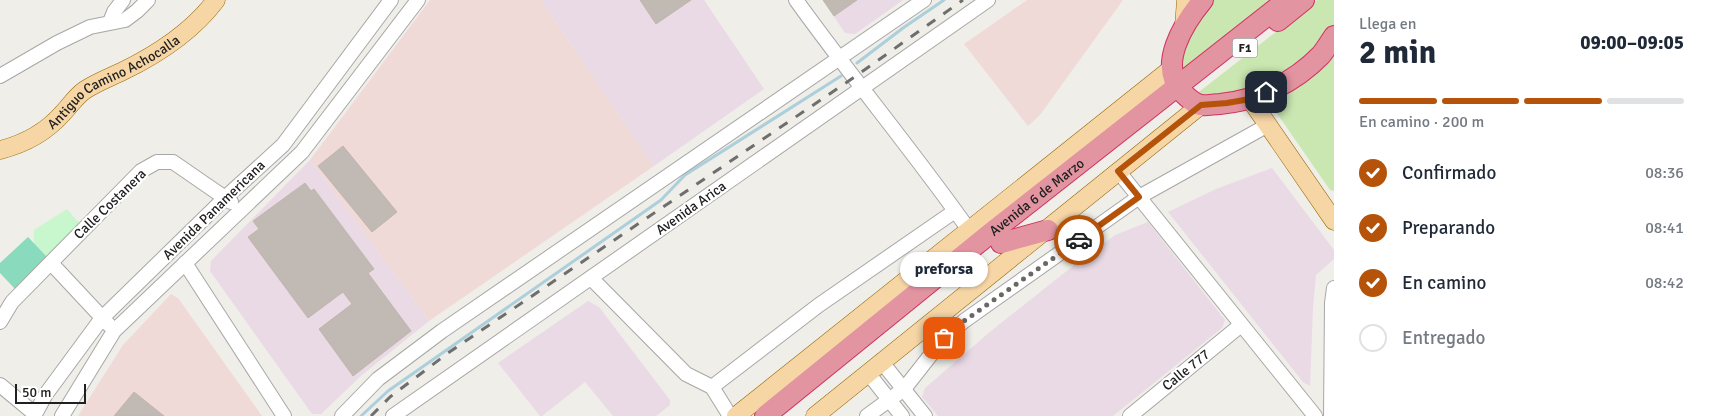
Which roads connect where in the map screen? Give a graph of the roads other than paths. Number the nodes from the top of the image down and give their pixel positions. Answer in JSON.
{"nodes":[{"id":1,"x":123,"y":0,"type":"edge"},
{"id":2,"x":148,"y":0,"type":"edge"},
{"id":3,"x":216,"y":0,"type":"edge"},
{"id":4,"x":392,"y":0,"type":"edge"},
{"id":5,"x":418,"y":0,"type":"edge"},
{"id":6,"x":796,"y":0,"type":"edge"},
{"id":7,"x":924,"y":0,"type":"edge"},
{"id":8,"x":988,"y":0,"type":"edge"},
{"id":9,"x":1186,"y":0,"type":"edge"},
{"id":10,"x":1203,"y":0,"type":"edge"},
{"id":11,"x":1287,"y":0,"type":"edge"},
{"id":12,"x":1304,"y":0,"type":"edge"},
{"id":13,"x":379,"y":16,"type":"junction"},
{"id":14,"x":110,"y":22,"type":"junction"},
{"id":15,"x":1184,"y":27,"type":"junction"},
{"id":16,"x":396,"y":29,"type":"junction"},
{"id":17,"x":1334,"y":36,"type":"edge"},
{"id":18,"x":839,"y":60,"type":"junction"},
{"id":19,"x":0,"y":76,"type":"edge"},
{"id":20,"x":333,"y":78,"type":"junction"},
{"id":21,"x":863,"y":87,"type":"junction"},
{"id":22,"x":1184,"y":89,"type":"junction"},
{"id":23,"x":349,"y":90,"type":"junction"},
{"id":24,"x":1250,"y":99,"type":"junction"},
{"id":25,"x":1268,"y":124,"type":"junction"},
{"id":26,"x":283,"y":145,"type":"junction"},
{"id":27,"x":0,"y":150,"type":"edge"},
{"id":28,"x":297,"y":156,"type":"junction"},
{"id":29,"x":1118,"y":171,"type":"junction"},
{"id":30,"x":226,"y":197,"type":"junction"},
{"id":31,"x":1139,"y":197,"type":"junction"},
{"id":32,"x":239,"y":211,"type":"junction"},
{"id":33,"x":955,"y":211,"type":"junction"},
{"id":34,"x":1332,"y":215,"type":"edge"},
{"id":35,"x":969,"y":230,"type":"junction"},
{"id":36,"x":1048,"y":230,"type":"junction"},
{"id":37,"x":1001,"y":243,"type":"junction"},
{"id":38,"x":51,"y":263,"type":"junction"},
{"id":39,"x":185,"y":263,"type":"junction"},
{"id":40,"x":591,"y":278,"type":"junction"},
{"id":41,"x":1334,"y":288,"type":"edge"},
{"id":42,"x":102,"y":318,"type":"junction"},
{"id":43,"x":0,"y":322,"type":"edge"},
{"id":44,"x":1242,"y":325,"type":"junction"},
{"id":45,"x":114,"y":331,"type":"junction"},
{"id":46,"x":881,"y":361,"type":"junction"},
{"id":47,"x":868,"y":373,"type":"junction"},
{"id":48,"x":0,"y":385,"type":"edge"},
{"id":49,"x":712,"y":387,"type":"junction"},
{"id":50,"x":904,"y":389,"type":"junction"},
{"id":51,"x":890,"y":400,"type":"junction"},
{"id":52,"x":34,"y":415,"type":"edge"},
{"id":53,"x":62,"y":416,"type":"edge"},
{"id":54,"x":284,"y":416,"type":"edge"},
{"id":55,"x":342,"y":416,"type":"edge"},
{"id":56,"x":394,"y":416,"type":"edge"},
{"id":57,"x":730,"y":416,"type":"edge"},
{"id":58,"x":736,"y":416,"type":"edge"},
{"id":59,"x":765,"y":416,"type":"edge"},
{"id":60,"x":786,"y":416,"type":"edge"},
{"id":61,"x":815,"y":416,"type":"edge"},
{"id":62,"x":867,"y":416,"type":"edge"},
{"id":63,"x":902,"y":416,"type":"edge"},
{"id":64,"x":925,"y":416,"type":"edge"},
{"id":65,"x":1130,"y":416,"type":"edge"},
{"id":66,"x":1315,"y":416,"type":"edge"},
{"id":67,"x":1331,"y":416,"type":"edge"}],
"edges":[{"from":1,"to":14,"type":"street"},
{"from":2,"to":14,"type":"street"},
{"from":3,"to":27,"type":"main road","name":"Antiguo Camino Achocalla"},
{"from":4,"to":13,"type":"street","name":"Avenida Panamericana"},
{"from":5,"to":16,"type":"street","name":"Avenida Panamericana"},
{"from":6,"to":18,"type":"street"},
{"from":7,"to":18,"type":"street"},
{"from":8,"to":21,"type":"street","name":"Avenida Arica"},
{"from":9,"to":15,"type":"main road"},
{"from":10,"to":15,"type":"highway"},
{"from":11,"to":22,"type":"highway","name":"Avenida 6 de Marzo","number":"F1"},
{"from":12,"to":22,"type":"highway","name":"Avenida 6 de Marzo","number":"F1"},
{"from":13,"to":16,"type":"street"},
{"from":13,"to":20,"type":"street","name":"Avenida Panamericana"},
{"from":14,"to":19,"type":"street"},
{"from":15,"to":22,"type":"highway"},
{"from":16,"to":23,"type":"street","name":"Avenida Panamericana"},
{"from":17,"to":24,"type":"highway"},
{"from":18,"to":21,"type":"street"},
{"from":18,"to":55,"type":"street"},
{"from":20,"to":23,"type":"street"},
{"from":20,"to":26,"type":"street","name":"Avenida Panamericana"},
{"from":21,"to":33,"type":"street"},
{"from":21,"to":40,"type":"street","name":"Avenida Arica"},
{"from":22,"to":24,"type":"highway"},
{"from":22,"to":29,"type":"main road","name":"Avenida 6 de Marzo"},
{"from":22,"to":35,"type":"main road","name":"Avenida 6 de Marzo"},
{"from":22,"to":37,"type":"highway","name":"Avenida 6 de Marzo","number":"F1"},
{"from":22,"to":59,"type":"highway","name":"Avenida 6 de Marzo","number":"F1"},
{"from":23,"to":28,"type":"street","name":"Avenida Panamericana"},
{"from":24,"to":25,"type":"main road"},
{"from":25,"to":31,"type":"street"},
{"from":25,"to":34,"type":"main road"},
{"from":26,"to":28,"type":"street"},
{"from":26,"to":30,"type":"street","name":"Avenida Panamericana"},
{"from":28,"to":32,"type":"street","name":"Avenida Panamericana"},
{"from":29,"to":31,"type":"street"},
{"from":29,"to":36,"type":"main road","name":"Avenida 6 de Marzo"},
{"from":30,"to":32,"type":"street","name":"Calle Costanera"},
{"from":30,"to":38,"type":"street","name":"Calle Costanera"},
{"from":30,"to":42,"type":"street","name":"Avenida Panamericana"},
{"from":31,"to":44,"type":"street"},
{"from":31,"to":50,"type":"street"},
{"from":32,"to":39,"type":"street","name":"Avenida Panamericana"},
{"from":33,"to":35,"type":"street"},
{"from":33,"to":49,"type":"street"},
{"from":35,"to":58,"type":"main road","name":"Avenida 6 de Marzo"},
{"from":36,"to":37,"type":"highway"},
{"from":36,"to":46,"type":"main road","name":"Avenida 6 de Marzo"},
{"from":37,"to":60,"type":"highway","name":"Avenida 6 de Marzo","number":"F1"},
{"from":38,"to":42,"type":"street"},
{"from":38,"to":43,"type":"street","name":"Calle Costanera"},
{"from":39,"to":45,"type":"street","name":"Avenida Panamericana"},
{"from":39,"to":54,"type":"street"},
{"from":40,"to":49,"type":"street"},
{"from":40,"to":56,"type":"street","name":"Avenida Arica"},
{"from":41,"to":67,"type":"street"},
{"from":42,"to":45,"type":"street"},
{"from":42,"to":52,"type":"street","name":"Avenida Panamericana"},
{"from":44,"to":65,"type":"street","name":"Calle 777"},
{"from":44,"to":66,"type":"street"},
{"from":45,"to":53,"type":"street","name":"Avenida Panamericana"},
{"from":46,"to":47,"type":"main road","name":"Avenida 6 de Marzo"},
{"from":46,"to":50,"type":"street"},
{"from":47,"to":51,"type":"street"},
{"from":47,"to":61,"type":"main road","name":"Avenida 6 de Marzo"},
{"from":48,"to":52,"type":"street"},
{"from":49,"to":57,"type":"street"},
{"from":50,"to":51,"type":"street"},
{"from":50,"to":64,"type":"street"},
{"from":51,"to":62,"type":"street"},
{"from":51,"to":63,"type":"street"}]}
